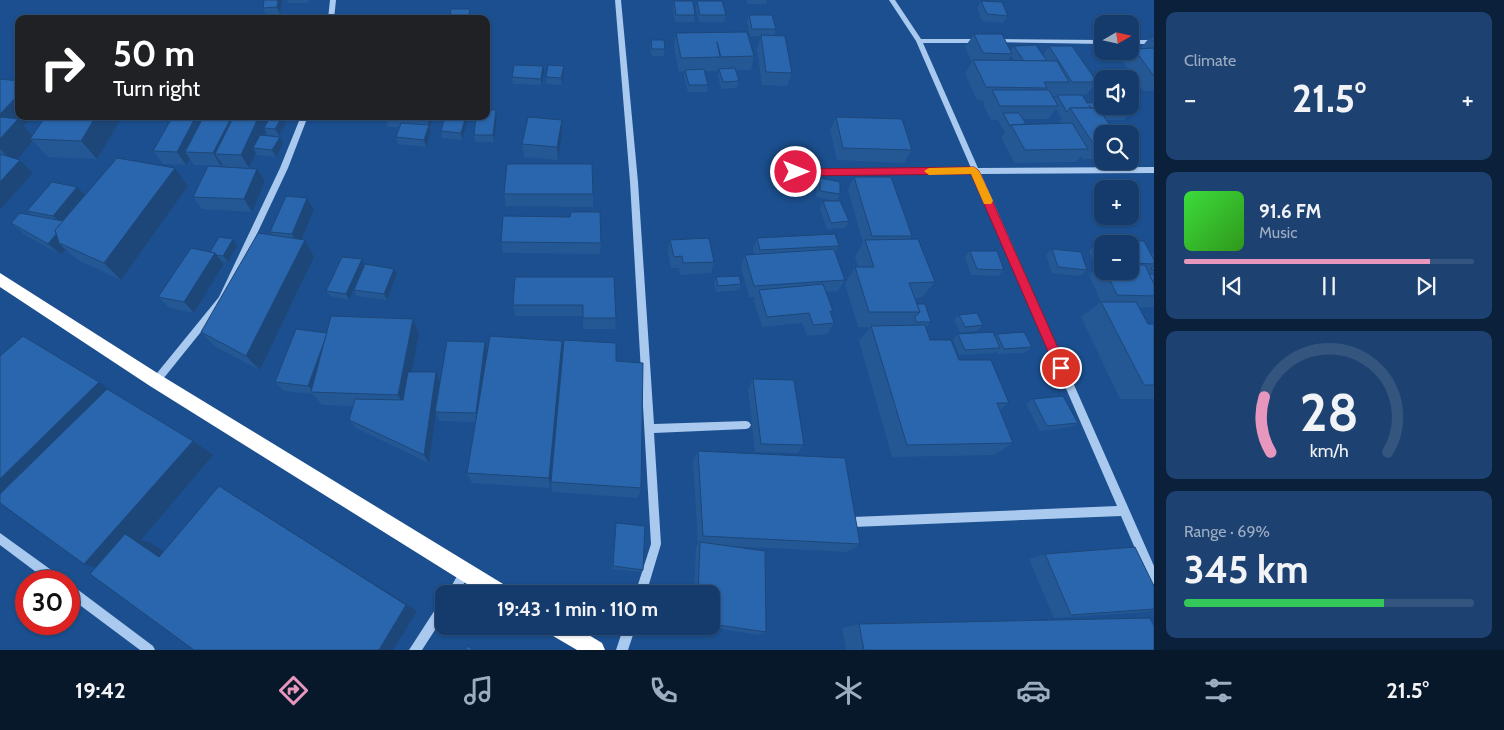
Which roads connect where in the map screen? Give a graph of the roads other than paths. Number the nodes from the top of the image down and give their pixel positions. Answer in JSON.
{"nodes":[{"id":1,"x":333,"y":0,"type":"edge"},
{"id":2,"x":618,"y":0,"type":"edge"},
{"id":3,"x":892,"y":0,"type":"edge"},
{"id":4,"x":331,"y":15,"type":"edge"},
{"id":5,"x":919,"y":41,"type":"junction"},
{"id":6,"x":1094,"y":42,"type":"edge"},
{"id":7,"x":1139,"y":42,"type":"edge"},
{"id":8,"x":1154,"y":42,"type":"edge"},
{"id":9,"x":303,"y":120,"type":"edge"},
{"id":10,"x":1154,"y":170,"type":"edge"},
{"id":11,"x":974,"y":171,"type":"junction"},
{"id":12,"x":796,"y":172,"type":"dead end"},
{"id":13,"x":0,"y":279,"type":"edge"},
{"id":14,"x":156,"y":380,"type":"junction"},
{"id":15,"x":746,"y":425,"type":"dead end"},
{"id":16,"x":649,"y":430,"type":"junction"},
{"id":17,"x":1124,"y":512,"type":"junction"},
{"id":18,"x":853,"y":522,"type":"edge"},
{"id":19,"x":0,"y":538,"type":"edge"},
{"id":20,"x":42,"y":570,"type":"edge"},
{"id":21,"x":465,"y":572,"type":"junction"},
{"id":22,"x":1154,"y":579,"type":"edge"},
{"id":23,"x":457,"y":585,"type":"edge"},
{"id":24,"x":486,"y":585,"type":"edge"},
{"id":25,"x":643,"y":585,"type":"edge"},
{"id":26,"x":80,"y":598,"type":"edge"},
{"id":27,"x":435,"y":620,"type":"edge"},
{"id":28,"x":570,"y":635,"type":"edge"},
{"id":29,"x":627,"y":635,"type":"edge"},
{"id":30,"x":149,"y":650,"type":"edge"},
{"id":31,"x":416,"y":650,"type":"edge"},
{"id":32,"x":595,"y":650,"type":"edge"},
{"id":33,"x":622,"y":650,"type":"edge"}],
"edges":[{"from":1,"to":4,"type":"street"},
{"from":2,"to":16,"type":"street"},
{"from":3,"to":5,"type":"street"},
{"from":5,"to":6,"type":"street"},
{"from":5,"to":11,"type":"street"},
{"from":7,"to":8,"type":"street"},
{"from":9,"to":14,"type":"street"},
{"from":10,"to":11,"type":"street"},
{"from":11,"to":12,"type":"street"},
{"from":11,"to":17,"type":"street"},
{"from":13,"to":14,"type":"highway"},
{"from":14,"to":21,"type":"highway"},
{"from":15,"to":16,"type":"street"},
{"from":16,"to":25,"type":"street"},
{"from":17,"to":18,"type":"street"},
{"from":17,"to":22,"type":"street"},
{"from":19,"to":20,"type":"street"},
{"from":21,"to":23,"type":"street"},
{"from":21,"to":24,"type":"highway"},
{"from":26,"to":30,"type":"street"},
{"from":27,"to":31,"type":"street"},
{"from":28,"to":32,"type":"highway"},
{"from":29,"to":33,"type":"street"}]}
